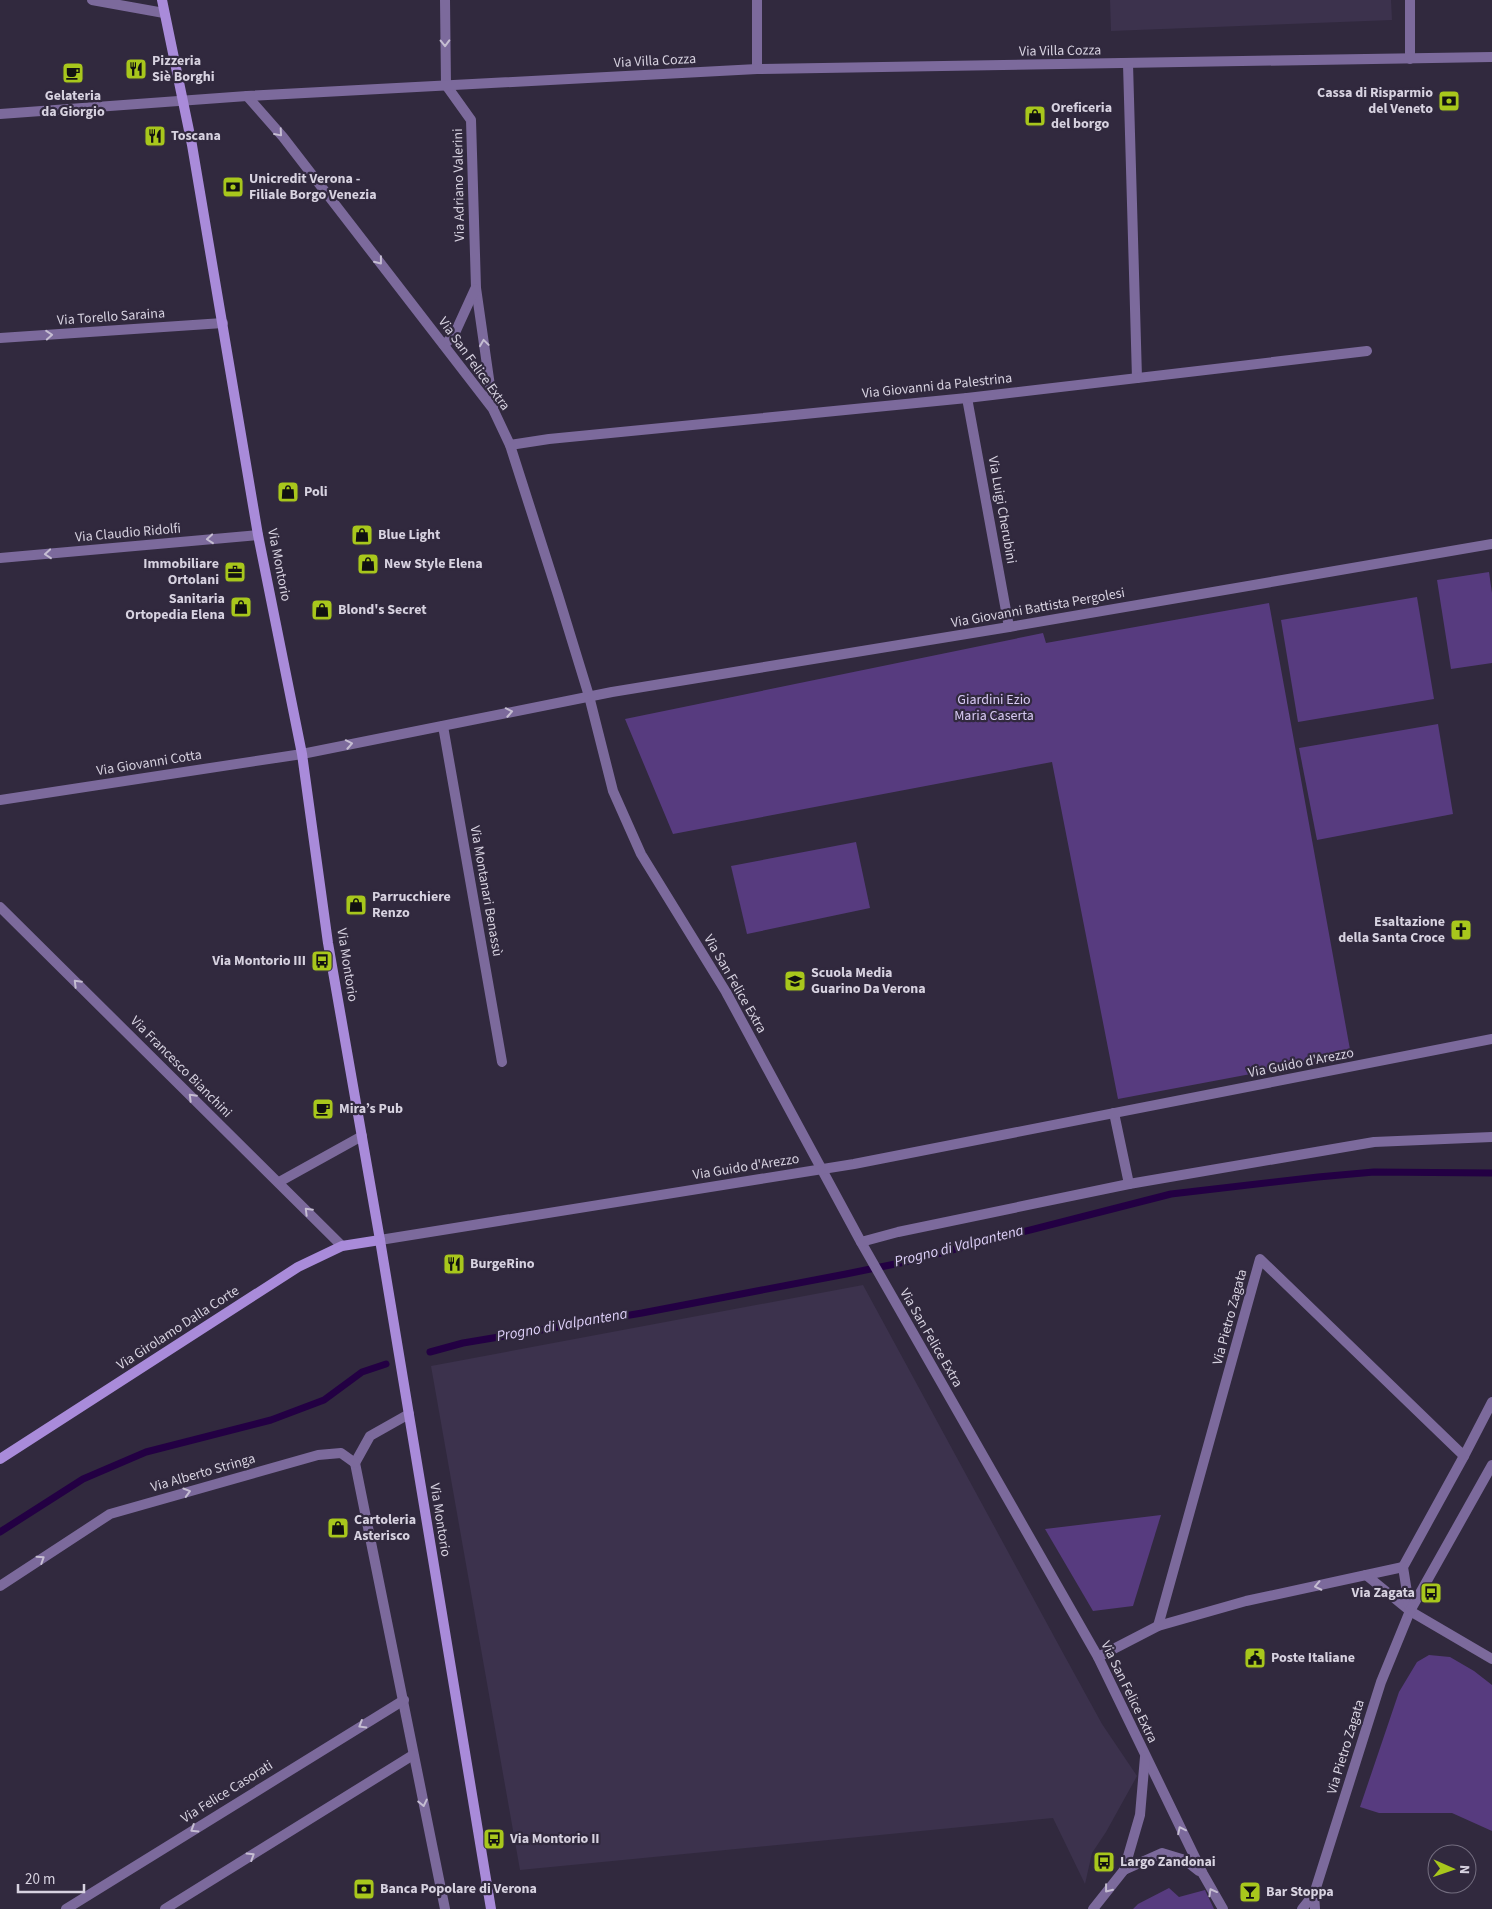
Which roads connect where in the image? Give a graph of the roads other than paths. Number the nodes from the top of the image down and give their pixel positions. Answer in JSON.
{"nodes":[{"id":1,"x":92,"y":0,"type":"edge"},
{"id":2,"x":162,"y":0,"type":"edge"},
{"id":3,"x":445,"y":0,"type":"edge"},
{"id":4,"x":757,"y":0,"type":"edge"},
{"id":5,"x":1410,"y":0,"type":"edge"},
{"id":6,"x":164,"y":13,"type":"junction"},
{"id":7,"x":1492,"y":58,"type":"edge"},
{"id":8,"x":1410,"y":59,"type":"junction"},
{"id":9,"x":1128,"y":64,"type":"junction"},
{"id":10,"x":757,"y":69,"type":"junction"},
{"id":11,"x":446,"y":85,"type":"junction"},
{"id":12,"x":247,"y":96,"type":"junction"},
{"id":13,"x":183,"y":100,"type":"junction"},
{"id":14,"x":0,"y":114,"type":"edge"},
{"id":15,"x":476,"y":288,"type":"junction"},
{"id":16,"x":223,"y":323,"type":"junction"},
{"id":17,"x":0,"y":338,"type":"edge"},
{"id":18,"x":444,"y":345,"type":"junction"},
{"id":19,"x":1367,"y":351,"type":"dead end"},
{"id":20,"x":1137,"y":378,"type":"junction"},
{"id":21,"x":967,"y":398,"type":"junction"},
{"id":22,"x":493,"y":409,"type":"junction"},
{"id":23,"x":510,"y":445,"type":"junction"},
{"id":24,"x":258,"y":535,"type":"junction"},
{"id":25,"x":1492,"y":544,"type":"edge"},
{"id":26,"x":0,"y":558,"type":"edge"},
{"id":27,"x":1009,"y":627,"type":"junction"},
{"id":28,"x":589,"y":696,"type":"junction"},
{"id":29,"x":443,"y":726,"type":"junction"},
{"id":30,"x":302,"y":754,"type":"junction"},
{"id":31,"x":0,"y":800,"type":"edge"},
{"id":32,"x":0,"y":907,"type":"edge"},
{"id":33,"x":1492,"y":1039,"type":"edge"},
{"id":34,"x":502,"y":1062,"type":"dead end"},
{"id":35,"x":1114,"y":1113,"type":"junction"},
{"id":36,"x":362,"y":1136,"type":"junction"},
{"id":37,"x":1492,"y":1137,"type":"edge"},
{"id":38,"x":822,"y":1168,"type":"junction"},
{"id":39,"x":278,"y":1182,"type":"junction"},
{"id":40,"x":1129,"y":1184,"type":"junction"},
{"id":41,"x":380,"y":1240,"type":"junction"},
{"id":42,"x":342,"y":1246,"type":"junction"},
{"id":43,"x":863,"y":1246,"type":"junction"},
{"id":44,"x":1492,"y":1402,"type":"edge"},
{"id":45,"x":409,"y":1414,"type":"junction"},
{"id":46,"x":1464,"y":1456,"type":"junction"},
{"id":47,"x":0,"y":1459,"type":"edge"},
{"id":48,"x":355,"y":1463,"type":"junction"},
{"id":49,"x":1492,"y":1465,"type":"edge"},
{"id":50,"x":1403,"y":1567,"type":"junction"},
{"id":51,"x":1366,"y":1575,"type":"junction"},
{"id":52,"x":0,"y":1586,"type":"edge"},
{"id":53,"x":1410,"y":1611,"type":"junction"},
{"id":54,"x":1158,"y":1626,"type":"junction"},
{"id":55,"x":1098,"y":1657,"type":"junction"},
{"id":56,"x":1492,"y":1659,"type":"edge"},
{"id":57,"x":404,"y":1700,"type":"junction"},
{"id":58,"x":413,"y":1755,"type":"junction"},
{"id":59,"x":1146,"y":1756,"type":"junction"},
{"id":60,"x":1124,"y":1870,"type":"junction"},
{"id":61,"x":1203,"y":1874,"type":"junction"},
{"id":62,"x":1314,"y":1894,"type":"junction"},
{"id":63,"x":66,"y":1909,"type":"edge"},
{"id":64,"x":164,"y":1909,"type":"edge"},
{"id":65,"x":445,"y":1909,"type":"edge"},
{"id":66,"x":490,"y":1909,"type":"edge"},
{"id":67,"x":1093,"y":1909,"type":"edge"},
{"id":68,"x":1222,"y":1909,"type":"edge"},
{"id":69,"x":1302,"y":1909,"type":"edge"},
{"id":70,"x":1316,"y":1909,"type":"edge"}],
"edges":[{"from":1,"to":6,"type":"street"},
{"from":2,"to":6,"type":"street","name":"Via Montorio"},
{"from":3,"to":11,"type":"street","one_way":true},
{"from":4,"to":10,"type":"street"},
{"from":5,"to":8,"type":"street"},
{"from":6,"to":13,"type":"street","name":"Via Montorio"},
{"from":7,"to":8,"type":"street","name":"Via Villa Cozza"},
{"from":8,"to":9,"type":"street","name":"Via Villa Cozza"},
{"from":9,"to":10,"type":"street","name":"Via Villa Cozza"},
{"from":9,"to":20,"type":"street"},
{"from":10,"to":11,"type":"street","name":"Via Villa Cozza"},
{"from":11,"to":12,"type":"street","name":"Via Villa Cozza"},
{"from":11,"to":15,"type":"street","name":"Via Adriano Valerini"},
{"from":12,"to":13,"type":"street","name":"Via Villa Cozza"},
{"from":12,"to":18,"type":"street","name":"Via San Felice Extra","one_way":true},
{"from":13,"to":14,"type":"street","name":"Via Villa Cozza"},
{"from":13,"to":16,"type":"street","name":"Via Montorio"},
{"from":15,"to":18,"type":"street","name":"Via Adriano Valerini"},
{"from":22,"to":15,"type":"street","name":"Via Adriano Valerini","one_way":true},
{"from":17,"to":16,"type":"street","name":"Via Torello Saraina","one_way":true},
{"from":16,"to":24,"type":"street","name":"Via Montorio"},
{"from":18,"to":22,"type":"street","name":"Via San Felice Extra"},
{"from":19,"to":20,"type":"street","name":"Via Giovanni da Palestrina"},
{"from":20,"to":21,"type":"street","name":"Via Giovanni da Palestrina"},
{"from":21,"to":23,"type":"street","name":"Via Giovanni da Palestrina"},
{"from":21,"to":27,"type":"street","name":"Via Luigi Cherubini"},
{"from":22,"to":23,"type":"street","name":"Via San Felice Extra"},
{"from":23,"to":28,"type":"street","name":"Via San Felice Extra"},
{"from":24,"to":26,"type":"street","name":"Via Claudio Ridolfi","one_way":true},
{"from":24,"to":30,"type":"street","name":"Via Montorio"},
{"from":25,"to":27,"type":"street","name":"Via Giovanni Battista Pergolesi"},
{"from":27,"to":28,"type":"street","name":"Via Giovanni Battista Pergolesi"},
{"from":29,"to":28,"type":"street","one_way":true},
{"from":28,"to":38,"type":"street","name":"Via San Felice Extra"},
{"from":30,"to":29,"type":"street","one_way":true},
{"from":29,"to":34,"type":"street","name":"Via Montanari Benassù"},
{"from":30,"to":31,"type":"street","name":"Via Giovanni Cotta"},
{"from":30,"to":36,"type":"street","name":"Via Montorio"},
{"from":39,"to":32,"type":"street","name":"Via Francesco Bianchini","one_way":true},
{"from":33,"to":35,"type":"street","name":"Via Guido d'Arezzo"},
{"from":35,"to":38,"type":"street","name":"Via Guido d'Arezzo"},
{"from":35,"to":40,"type":"street"},
{"from":36,"to":39,"type":"street"},
{"from":36,"to":41,"type":"street","name":"Via Montorio"},
{"from":37,"to":40,"type":"street"},
{"from":38,"to":41,"type":"street","name":"Via Guido d'Arezzo"},
{"from":38,"to":43,"type":"street","name":"Via San Felice Extra"},
{"from":42,"to":39,"type":"street","name":"Via Francesco Bianchini","one_way":true},
{"from":40,"to":43,"type":"street"},
{"from":41,"to":42,"type":"street","name":"Via Girolamo Dalla Corte"},
{"from":41,"to":45,"type":"street","name":"Via Montorio"},
{"from":42,"to":47,"type":"street","name":"Via Girolamo Dalla Corte"},
{"from":43,"to":55,"type":"street","name":"Via San Felice Extra"},
{"from":44,"to":46,"type":"street"},
{"from":45,"to":48,"type":"street"},
{"from":45,"to":66,"type":"street","name":"Via Montorio"},
{"from":46,"to":50,"type":"street"},
{"from":46,"to":54,"type":"street","name":"Via Pietro Zagata"},
{"from":52,"to":48,"type":"street","name":"Via Alberto Stringa","one_way":true},
{"from":48,"to":57,"type":"street"},
{"from":49,"to":53,"type":"street","name":"Via Pietro Zagata"},
{"from":50,"to":51,"type":"street"},
{"from":50,"to":53,"type":"street"},
{"from":51,"to":53,"type":"street"},
{"from":51,"to":54,"type":"street","one_way":true},
{"from":53,"to":56,"type":"street"},
{"from":53,"to":62,"type":"street","name":"Via Pietro Zagata"},
{"from":54,"to":55,"type":"street"},
{"from":55,"to":59,"type":"street","name":"Via San Felice Extra"},
{"from":57,"to":58,"type":"street"},
{"from":57,"to":63,"type":"street","name":"Via Felice Casorati","one_way":true},
{"from":64,"to":58,"type":"street","one_way":true},
{"from":58,"to":65,"type":"street","one_way":true},
{"from":59,"to":60,"type":"street"},
{"from":61,"to":59,"type":"street","name":"Via San Felice Extra","one_way":true},
{"from":60,"to":61,"type":"street"},
{"from":60,"to":67,"type":"street","one_way":true},
{"from":68,"to":61,"type":"street","name":"Via San Felice Extra","one_way":true},
{"from":62,"to":69,"type":"street","name":"Via Pietro Zagata"},
{"from":62,"to":70,"type":"street","name":"Via Pietro Zagata"}]}
